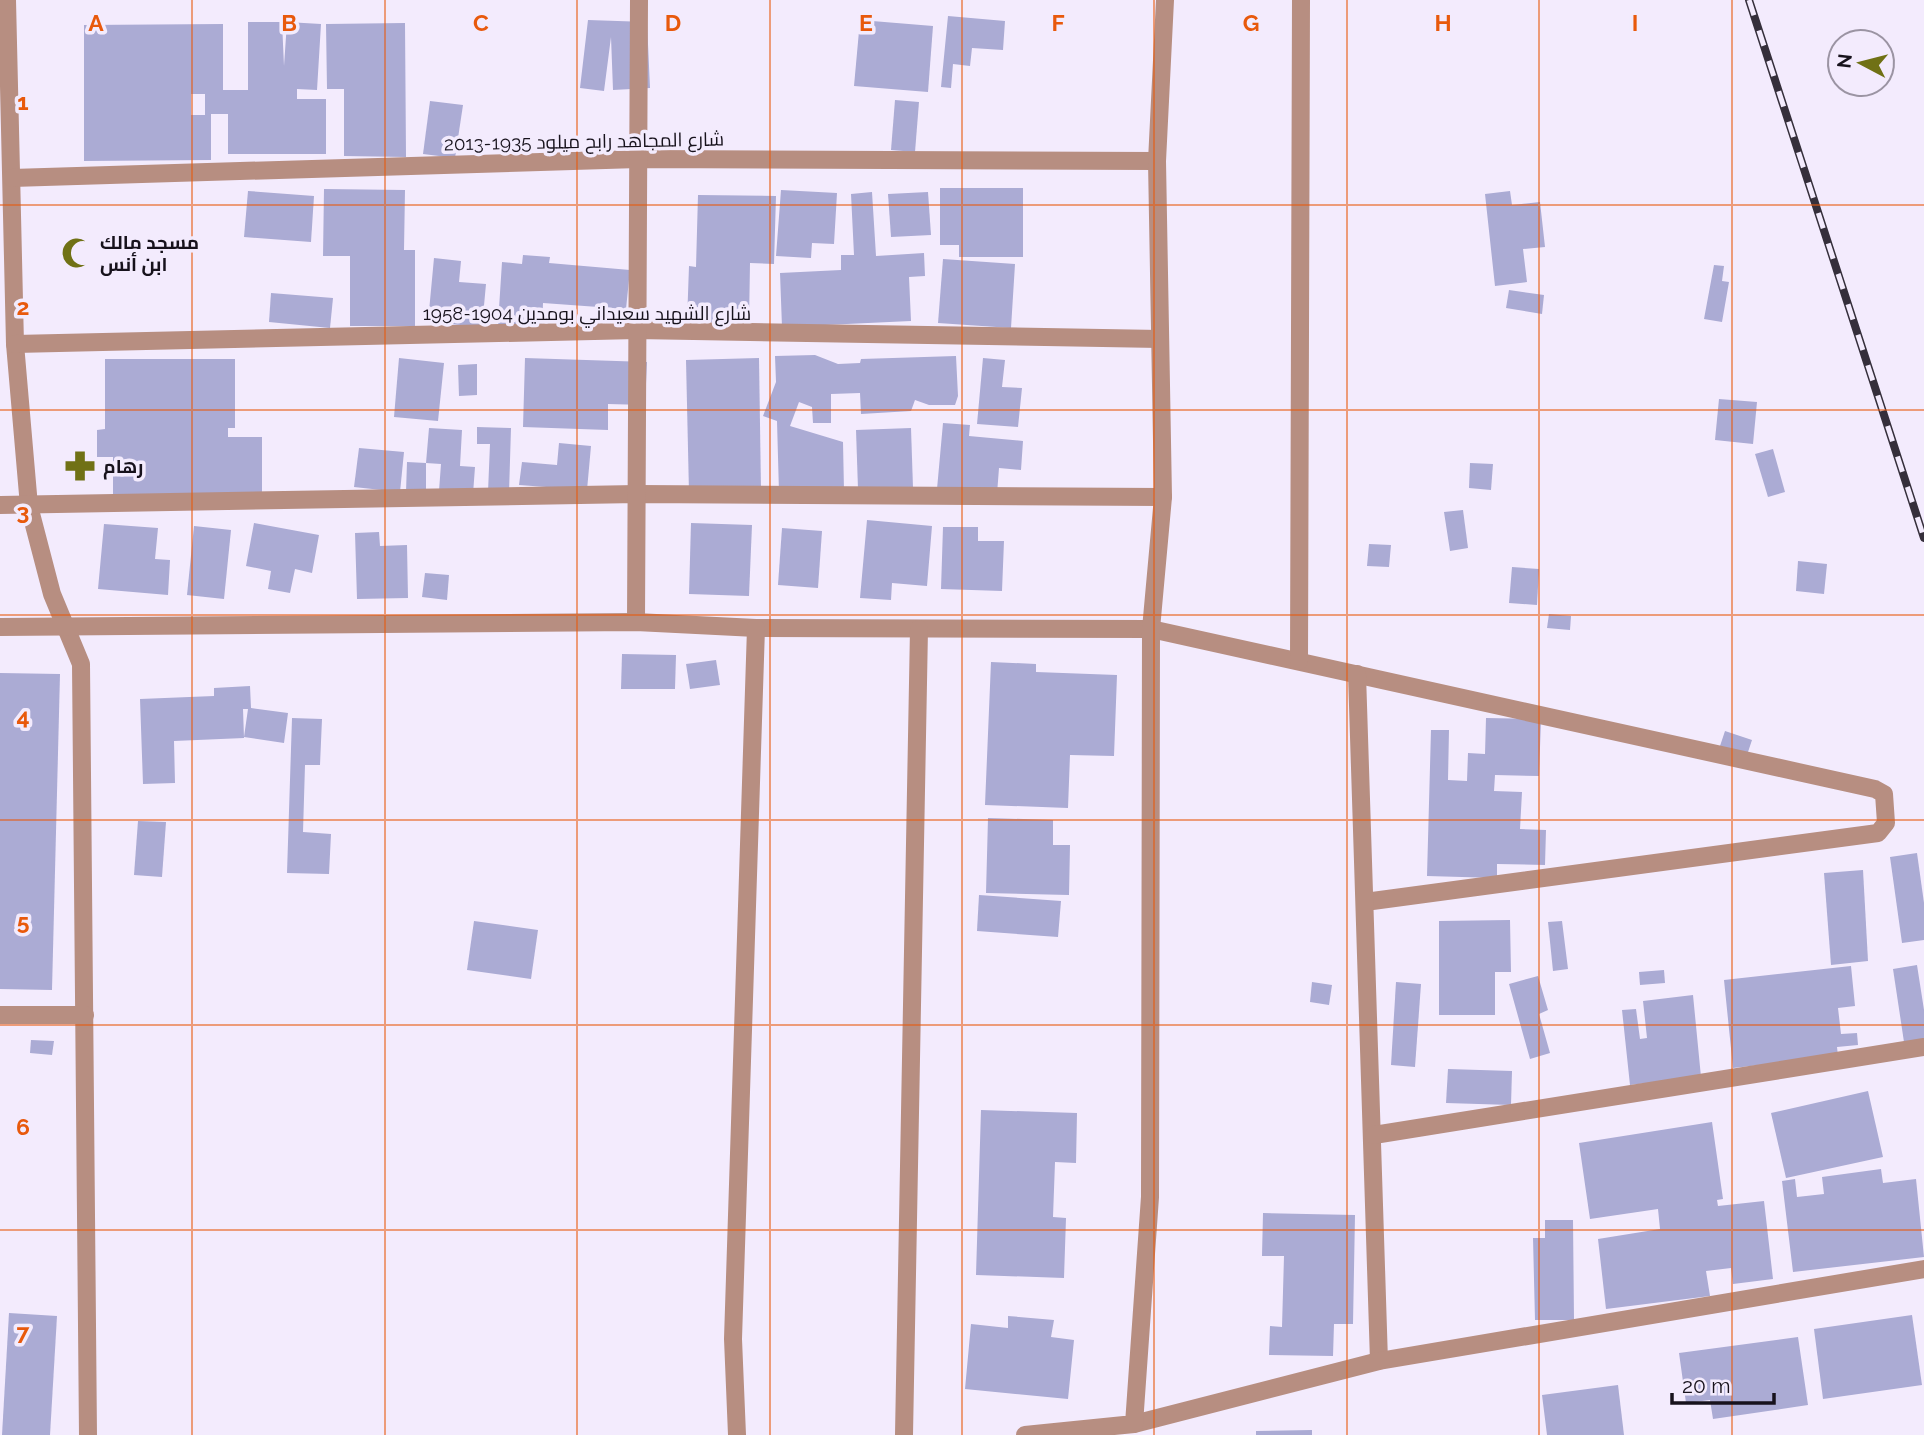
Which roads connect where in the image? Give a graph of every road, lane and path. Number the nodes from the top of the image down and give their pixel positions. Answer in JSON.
{"nodes":[{"id":1,"x":7,"y":0,"type":"edge"},
{"id":2,"x":639,"y":0,"type":"edge"},
{"id":3,"x":1165,"y":0,"type":"edge"},
{"id":4,"x":1301,"y":0,"type":"edge"},
{"id":5,"x":638,"y":159,"type":"junction"},
{"id":6,"x":1157,"y":161,"type":"junction"},
{"id":7,"x":12,"y":178,"type":"junction"},
{"id":8,"x":638,"y":330,"type":"junction"},
{"id":9,"x":1160,"y":339,"type":"junction"},
{"id":10,"x":15,"y":344,"type":"junction"},
{"id":11,"x":637,"y":494,"type":"junction"},
{"id":12,"x":1163,"y":497,"type":"junction"},
{"id":13,"x":0,"y":505,"type":"edge"},
{"id":14,"x":29,"y":506,"type":"junction"},
{"id":15,"x":636,"y":622,"type":"junction"},
{"id":16,"x":65,"y":626,"type":"junction"},
{"id":17,"x":0,"y":627,"type":"edge"},
{"id":18,"x":756,"y":628,"type":"junction"},
{"id":19,"x":919,"y":629,"type":"junction"},
{"id":20,"x":1152,"y":629,"type":"junction"},
{"id":21,"x":1299,"y":661,"type":"junction"},
{"id":22,"x":1357,"y":674,"type":"junction"},
{"id":23,"x":1365,"y":902,"type":"junction"},
{"id":24,"x":0,"y":1015,"type":"edge"},
{"id":25,"x":85,"y":1015,"type":"junction"},
{"id":26,"x":1924,"y":1047,"type":"edge"},
{"id":27,"x":1374,"y":1135,"type":"junction"},
{"id":28,"x":1924,"y":1269,"type":"edge"},
{"id":29,"x":1379,"y":1361,"type":"junction"},
{"id":30,"x":1134,"y":1424,"type":"junction"},
{"id":31,"x":88,"y":1435,"type":"edge"},
{"id":32,"x":737,"y":1435,"type":"edge"},
{"id":33,"x":904,"y":1435,"type":"edge"},
{"id":34,"x":1025,"y":1435,"type":"edge"}],
"edges":[{"from":1,"to":7,"type":"street"},
{"from":2,"to":5,"type":"street"},
{"from":3,"to":6,"type":"street"},
{"from":4,"to":21,"type":"street"},
{"from":5,"to":6,"type":"street","name":"شارع المجاهد رابح ميلود 1935-2013"},
{"from":5,"to":7,"type":"street","name":"شارع المجاهد رابح ميلود 1935-2013"},
{"from":5,"to":8,"type":"street"},
{"from":6,"to":9,"type":"street"},
{"from":7,"to":10,"type":"street"},
{"from":8,"to":9,"type":"street","name":"شارع الشهيد سعيداني بومدين 1904-1958"},
{"from":8,"to":10,"type":"street","name":"شارع الشهيد سعيداني بومدين 1904-1958"},
{"from":8,"to":11,"type":"street"},
{"from":9,"to":12,"type":"street"},
{"from":10,"to":14,"type":"street"},
{"from":11,"to":12,"type":"street"},
{"from":11,"to":14,"type":"street"},
{"from":11,"to":15,"type":"street"},
{"from":12,"to":20,"type":"street"},
{"from":13,"to":14,"type":"street"},
{"from":14,"to":16,"type":"street"},
{"from":15,"to":16,"type":"street"},
{"from":15,"to":18,"type":"street"},
{"from":16,"to":17,"type":"street"},
{"from":16,"to":25,"type":"street"},
{"from":18,"to":19,"type":"street"},
{"from":18,"to":32,"type":"street"},
{"from":19,"to":20,"type":"street"},
{"from":19,"to":33,"type":"street"},
{"from":20,"to":21,"type":"street"},
{"from":20,"to":30,"type":"street"},
{"from":21,"to":22,"type":"street"},
{"from":22,"to":23,"type":"street"},
{"from":22,"to":23,"type":"street"},
{"from":23,"to":27,"type":"street"},
{"from":24,"to":25,"type":"street"},
{"from":25,"to":31,"type":"street"},
{"from":26,"to":27,"type":"street"},
{"from":27,"to":29,"type":"street"},
{"from":28,"to":29,"type":"street"},
{"from":29,"to":30,"type":"street"},
{"from":30,"to":34,"type":"street"}]}
